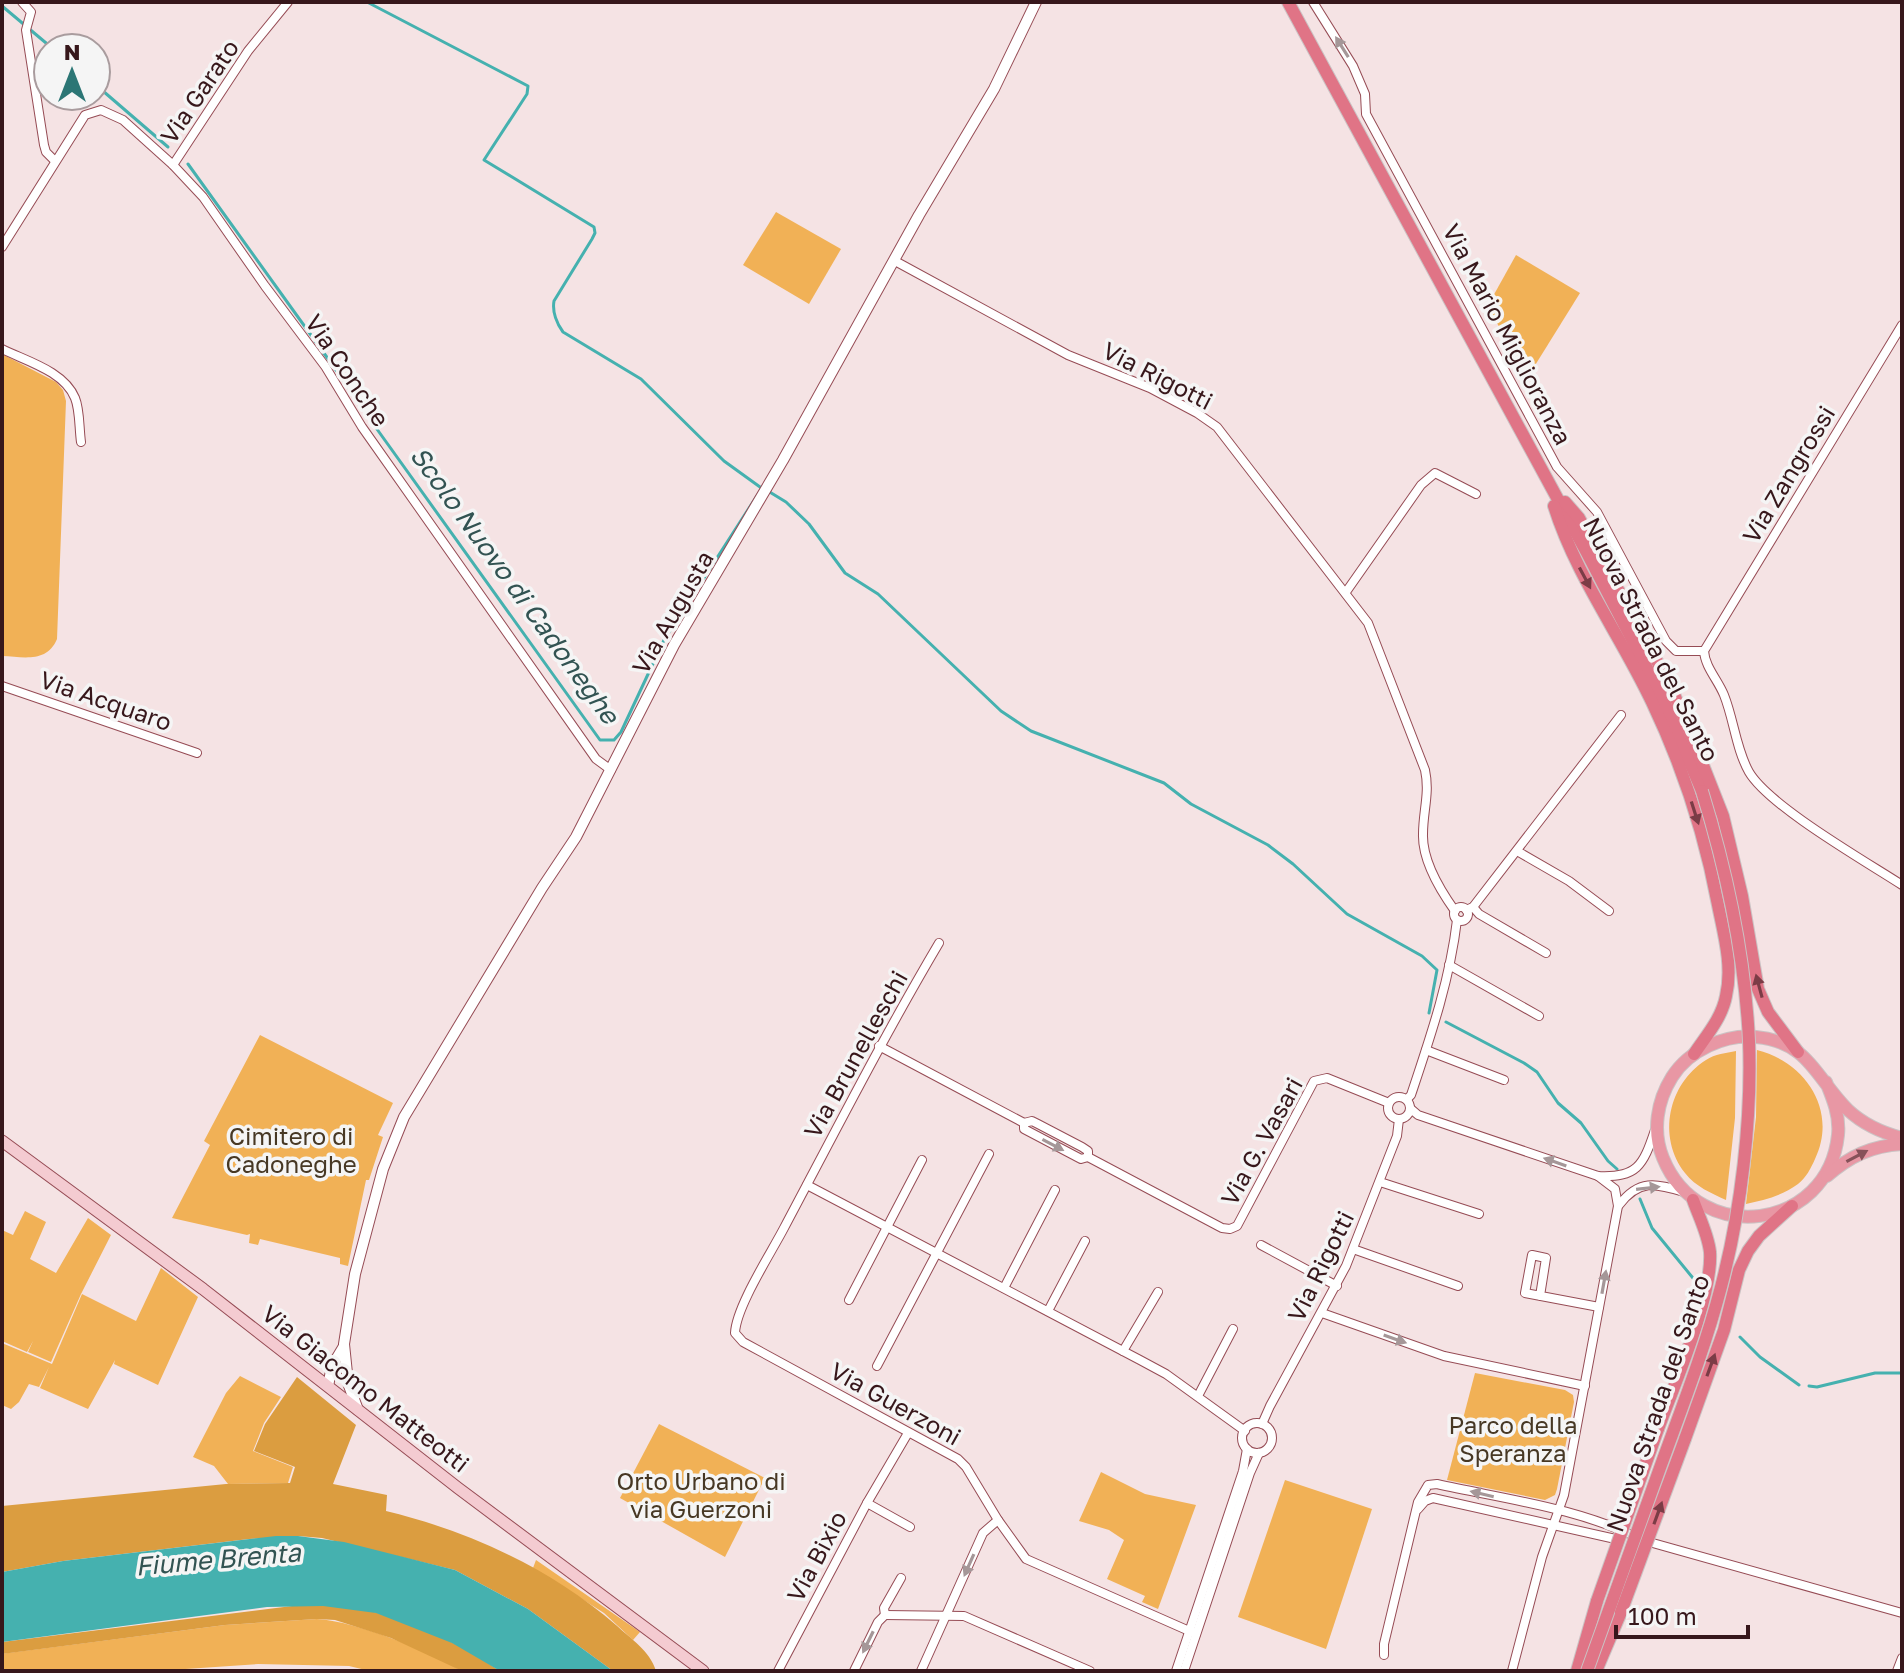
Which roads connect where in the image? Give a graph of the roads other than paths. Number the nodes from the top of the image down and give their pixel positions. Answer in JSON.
{"nodes":[{"id":1,"x":22,"y":2,"type":"edge"},
{"id":2,"x":288,"y":2,"type":"edge"},
{"id":3,"x":1036,"y":2,"type":"edge"},
{"id":4,"x":1288,"y":2,"type":"edge"},
{"id":5,"x":1313,"y":2,"type":"edge"},
{"id":6,"x":55,"y":161,"type":"junction"},
{"id":7,"x":173,"y":165,"type":"junction"},
{"id":8,"x":2,"y":247,"type":"edge"},
{"id":9,"x":895,"y":261,"type":"junction"},
{"id":10,"x":1902,"y":325,"type":"edge"},
{"id":11,"x":2,"y":349,"type":"edge"},
{"id":12,"x":81,"y":442,"type":"dead end"},
{"id":13,"x":1546,"y":480,"type":"junction"},
{"id":14,"x":1476,"y":494,"type":"dead end"},
{"id":15,"x":1346,"y":592,"type":"junction"},
{"id":16,"x":1706,"y":646,"type":"junction"},
{"id":17,"x":2,"y":686,"type":"edge"},
{"id":18,"x":1621,"y":715,"type":"dead end"},
{"id":19,"x":197,"y":753,"type":"dead end"},
{"id":20,"x":611,"y":770,"type":"junction"},
{"id":21,"x":1517,"y":851,"type":"junction"},
{"id":22,"x":1902,"y":885,"type":"edge"},
{"id":23,"x":1470,"y":908,"type":"junction"},
{"id":24,"x":1609,"y":911,"type":"dead end"},
{"id":25,"x":1456,"y":916,"type":"junction"},
{"id":26,"x":939,"y":943,"type":"dead end"},
{"id":27,"x":1546,"y":953,"type":"dead end"},
{"id":28,"x":1449,"y":965,"type":"junction"},
{"id":29,"x":1539,"y":1016,"type":"dead end"},
{"id":30,"x":879,"y":1046,"type":"junction"},
{"id":31,"x":1426,"y":1050,"type":"junction"},
{"id":32,"x":1798,"y":1052,"type":"junction"},
{"id":33,"x":1694,"y":1054,"type":"junction"},
{"id":34,"x":1504,"y":1080,"type":"dead end"},
{"id":35,"x":1826,"y":1082,"type":"junction"},
{"id":36,"x":1407,"y":1099,"type":"junction"},
{"id":37,"x":1389,"y":1103,"type":"junction"},
{"id":38,"x":1411,"y":1109,"type":"junction"},
{"id":39,"x":1399,"y":1119,"type":"junction"},
{"id":40,"x":1657,"y":1126,"type":"junction"},
{"id":41,"x":1902,"y":1138,"type":"edge"},
{"id":42,"x":2,"y":1141,"type":"edge"},
{"id":43,"x":1902,"y":1144,"type":"edge"},
{"id":44,"x":989,"y":1154,"type":"dead end"},
{"id":45,"x":922,"y":1160,"type":"dead end"},
{"id":46,"x":1598,"y":1176,"type":"junction"},
{"id":47,"x":1380,"y":1182,"type":"junction"},
{"id":48,"x":1819,"y":1183,"type":"junction"},
{"id":49,"x":807,"y":1185,"type":"junction"},
{"id":50,"x":1055,"y":1190,"type":"dead end"},
{"id":51,"x":1689,"y":1196,"type":"junction"},
{"id":52,"x":1618,"y":1206,"type":"junction"},
{"id":53,"x":1792,"y":1206,"type":"junction"},
{"id":54,"x":1479,"y":1214,"type":"dead end"},
{"id":55,"x":887,"y":1226,"type":"junction"},
{"id":56,"x":1085,"y":1241,"type":"dead end"},
{"id":57,"x":1261,"y":1245,"type":"dead end"},
{"id":58,"x":1353,"y":1249,"type":"junction"},
{"id":59,"x":937,"y":1254,"type":"junction"},
{"id":60,"x":1337,"y":1286,"type":"junction"},
{"id":61,"x":1458,"y":1286,"type":"dead end"},
{"id":62,"x":1004,"y":1288,"type":"junction"},
{"id":63,"x":1158,"y":1292,"type":"dead end"},
{"id":64,"x":1540,"y":1296,"type":"junction"},
{"id":65,"x":849,"y":1300,"type":"dead end"},
{"id":66,"x":1599,"y":1307,"type":"junction"},
{"id":67,"x":1048,"y":1311,"type":"junction"},
{"id":68,"x":1322,"y":1313,"type":"junction"},
{"id":69,"x":1233,"y":1329,"type":"dead end"},
{"id":70,"x":344,"y":1344,"type":"junction"},
{"id":71,"x":1123,"y":1351,"type":"junction"},
{"id":72,"x":332,"y":1366,"type":"junction"},
{"id":73,"x":877,"y":1366,"type":"dead end"},
{"id":74,"x":311,"y":1372,"type":"junction"},
{"id":75,"x":346,"y":1372,"type":"junction"},
{"id":76,"x":328,"y":1386,"type":"junction"},
{"id":77,"x":1585,"y":1386,"type":"junction"},
{"id":78,"x":1198,"y":1396,"type":"junction"},
{"id":79,"x":358,"y":1410,"type":"junction"},
{"id":80,"x":1262,"y":1424,"type":"junction"},
{"id":81,"x":1245,"y":1431,"type":"junction"},
{"id":82,"x":908,"y":1433,"type":"junction"},
{"id":83,"x":1247,"y":1449,"type":"junction"},
{"id":84,"x":1259,"y":1453,"type":"junction"},
{"id":85,"x":867,"y":1503,"type":"junction"},
{"id":86,"x":1418,"y":1510,"type":"junction"},
{"id":87,"x":1558,"y":1511,"type":"junction"},
{"id":88,"x":998,"y":1520,"type":"junction"},
{"id":89,"x":1552,"y":1525,"type":"junction"},
{"id":90,"x":910,"y":1527,"type":"dead end"},
{"id":91,"x":1642,"y":1540,"type":"junction"},
{"id":92,"x":901,"y":1578,"type":"dead end"},
{"id":93,"x":1902,"y":1613,"type":"edge"},
{"id":94,"x":885,"y":1615,"type":"junction"},
{"id":95,"x":946,"y":1615,"type":"junction"},
{"id":96,"x":1192,"y":1633,"type":"junction"},
{"id":97,"x":1384,"y":1655,"type":"dead end"},
{"id":98,"x":1902,"y":1658,"type":"edge"},
{"id":99,"x":703,"y":1671,"type":"edge"},
{"id":100,"x":778,"y":1671,"type":"edge"},
{"id":101,"x":854,"y":1671,"type":"edge"},
{"id":102,"x":921,"y":1671,"type":"edge"},
{"id":103,"x":1090,"y":1671,"type":"edge"},
{"id":104,"x":1176,"y":1671,"type":"edge"},
{"id":105,"x":1184,"y":1671,"type":"edge"},
{"id":106,"x":1512,"y":1671,"type":"edge"},
{"id":107,"x":1577,"y":1671,"type":"edge"},
{"id":108,"x":1587,"y":1671,"type":"edge"},
{"id":109,"x":1596,"y":1671,"type":"edge"},
{"id":110,"x":1897,"y":1671,"type":"edge"}],
"edges":[{"from":1,"to":6,"type":"street"},
{"from":2,"to":7,"type":"street","name":"Via Garato"},
{"from":3,"to":9,"type":"street","name":"Via Augusta"},
{"from":4,"to":13,"type":"highway","name":"Nuova Strada del Santo"},
{"from":16,"to":5,"type":"street","name":"Via Mario Miglioranza","one_way":true},
{"from":6,"to":7,"type":"street","name":"Via Conche"},
{"from":6,"to":8,"type":"street","name":"Via Conche"},
{"from":7,"to":20,"type":"street","name":"Via Conche"},
{"from":9,"to":15,"type":"street","name":"Via Rigotti"},
{"from":9,"to":20,"type":"street","name":"Via Augusta"},
{"from":10,"to":16,"type":"street","name":"Via Zangrossi"},
{"from":11,"to":12,"type":"street"},
{"from":32,"to":13,"type":"highway","one_way":true},
{"from":13,"to":33,"type":"highway","one_way":true},
{"from":13,"to":108,"type":"highway","name":"Nuova Strada del Santo","bridge":true},
{"from":14,"to":15,"type":"street"},
{"from":15,"to":25,"type":"street","name":"Via Rigotti"},
{"from":16,"to":22,"type":"street"},
{"from":17,"to":19,"type":"street","name":"Via Acquaro"},
{"from":18,"to":21,"type":"street"},
{"from":20,"to":70,"type":"street","name":"Via Augusta"},
{"from":21,"to":23,"type":"street"},
{"from":21,"to":24,"type":"street"},
{"from":23,"to":25,"type":"street"},
{"from":23,"to":27,"type":"street"},
{"from":25,"to":28,"type":"street"},
{"from":26,"to":30,"type":"street","name":"Via Brunelleschi"},
{"from":28,"to":29,"type":"street"},
{"from":28,"to":31,"type":"street"},
{"from":30,"to":37,"type":"street","name":"Via G. Vasari"},
{"from":30,"to":49,"type":"street","name":"Via Brunelleschi"},
{"from":31,"to":34,"type":"street"},
{"from":31,"to":36,"type":"street"},
{"from":32,"to":33,"type":"main road"},
{"from":32,"to":35,"type":"main road"},
{"from":33,"to":40,"type":"main road"},
{"from":35,"to":41,"type":"main road"},
{"from":35,"to":48,"type":"main road"},
{"from":36,"to":37,"type":"street"},
{"from":36,"to":38,"type":"street"},
{"from":37,"to":39,"type":"street"},
{"from":38,"to":39,"type":"street"},
{"from":46,"to":38,"type":"street","one_way":true},
{"from":39,"to":47,"type":"street","name":"Via Rigotti"},
{"from":40,"to":46,"type":"street"},
{"from":40,"to":51,"type":"main road"},
{"from":42,"to":74,"type":"main road","name":"Via Giacomo Matteotti"},
{"from":48,"to":43,"type":"main road","one_way":true},
{"from":44,"to":59,"type":"street"},
{"from":45,"to":55,"type":"street"},
{"from":46,"to":52,"type":"street"},
{"from":47,"to":54,"type":"street"},
{"from":47,"to":58,"type":"street","name":"Via Rigotti"},
{"from":48,"to":53,"type":"main road"},
{"from":49,"to":55,"type":"street"},
{"from":49,"to":82,"type":"street","name":"Via Guerzoni"},
{"from":50,"to":62,"type":"street"},
{"from":52,"to":51,"type":"street","one_way":true},
{"from":51,"to":53,"type":"main road"},
{"from":51,"to":107,"type":"highway","bridge":true},
{"from":66,"to":52,"type":"street","one_way":true},
{"from":109,"to":53,"type":"highway","one_way":true,"bridge":true},
{"from":55,"to":59,"type":"street"},
{"from":55,"to":65,"type":"street"},
{"from":56,"to":67,"type":"street"},
{"from":57,"to":60,"type":"street"},
{"from":58,"to":60,"type":"street","name":"Via Rigotti"},
{"from":58,"to":61,"type":"street"},
{"from":59,"to":62,"type":"street"},
{"from":59,"to":73,"type":"street"},
{"from":60,"to":68,"type":"street","name":"Via Rigotti"},
{"from":62,"to":67,"type":"street"},
{"from":63,"to":71,"type":"street"},
{"from":64,"to":64,"type":"street"},
{"from":64,"to":66,"type":"street"},
{"from":66,"to":77,"type":"street"},
{"from":67,"to":71,"type":"street"},
{"from":68,"to":77,"type":"street","one_way":true},
{"from":68,"to":80,"type":"street","name":"Via Rigotti"},
{"from":69,"to":78,"type":"street"},
{"from":70,"to":72,"type":"street","name":"Via Augusta"},
{"from":70,"to":75,"type":"street","name":"Via Augusta"},
{"from":71,"to":78,"type":"street"},
{"from":72,"to":74,"type":"street"},
{"from":72,"to":76,"type":"street","name":"Via Augusta"},
{"from":74,"to":76,"type":"main road","name":"Via Giacomo Matteotti"},
{"from":75,"to":76,"type":"street"},
{"from":75,"to":79,"type":"street","name":"Via Augusta"},
{"from":76,"to":79,"type":"main road","name":"Via Giacomo Matteotti"},
{"from":77,"to":87,"type":"street"},
{"from":78,"to":81,"type":"street"},
{"from":79,"to":99,"type":"main road","name":"Via Giacomo Matteotti"},
{"from":80,"to":81,"type":"street"},
{"from":80,"to":84,"type":"street","name":"Via Rigotti"},
{"from":81,"to":83,"type":"street","name":"Via Rigotti"},
{"from":82,"to":85,"type":"street"},
{"from":82,"to":88,"type":"street","name":"Via Guerzoni"},
{"from":83,"to":84,"type":"street"},
{"from":83,"to":96,"type":"street","name":"Via Rigotti"},
{"from":84,"to":96,"type":"street","name":"Via Rigotti"},
{"from":85,"to":90,"type":"street","name":"Via Bixio"},
{"from":85,"to":100,"type":"street","name":"Via Bixio"},
{"from":87,"to":86,"type":"street","one_way":true},
{"from":86,"to":89,"type":"street"},
{"from":86,"to":97,"type":"street"},
{"from":87,"to":89,"type":"street"},
{"from":87,"to":91,"type":"street"},
{"from":88,"to":95,"type":"street","one_way":true},
{"from":88,"to":96,"type":"street","name":"Via Guerzoni"},
{"from":89,"to":91,"type":"street"},
{"from":89,"to":106,"type":"street"},
{"from":91,"to":93,"type":"street"},
{"from":92,"to":94,"type":"street"},
{"from":94,"to":95,"type":"street"},
{"from":94,"to":101,"type":"street","one_way":true},
{"from":95,"to":102,"type":"street"},
{"from":95,"to":103,"type":"street"},
{"from":96,"to":104,"type":"street","name":"Via Rigotti"},
{"from":96,"to":105,"type":"street","name":"Via Rigotti"},
{"from":98,"to":110,"type":"street"}]}
